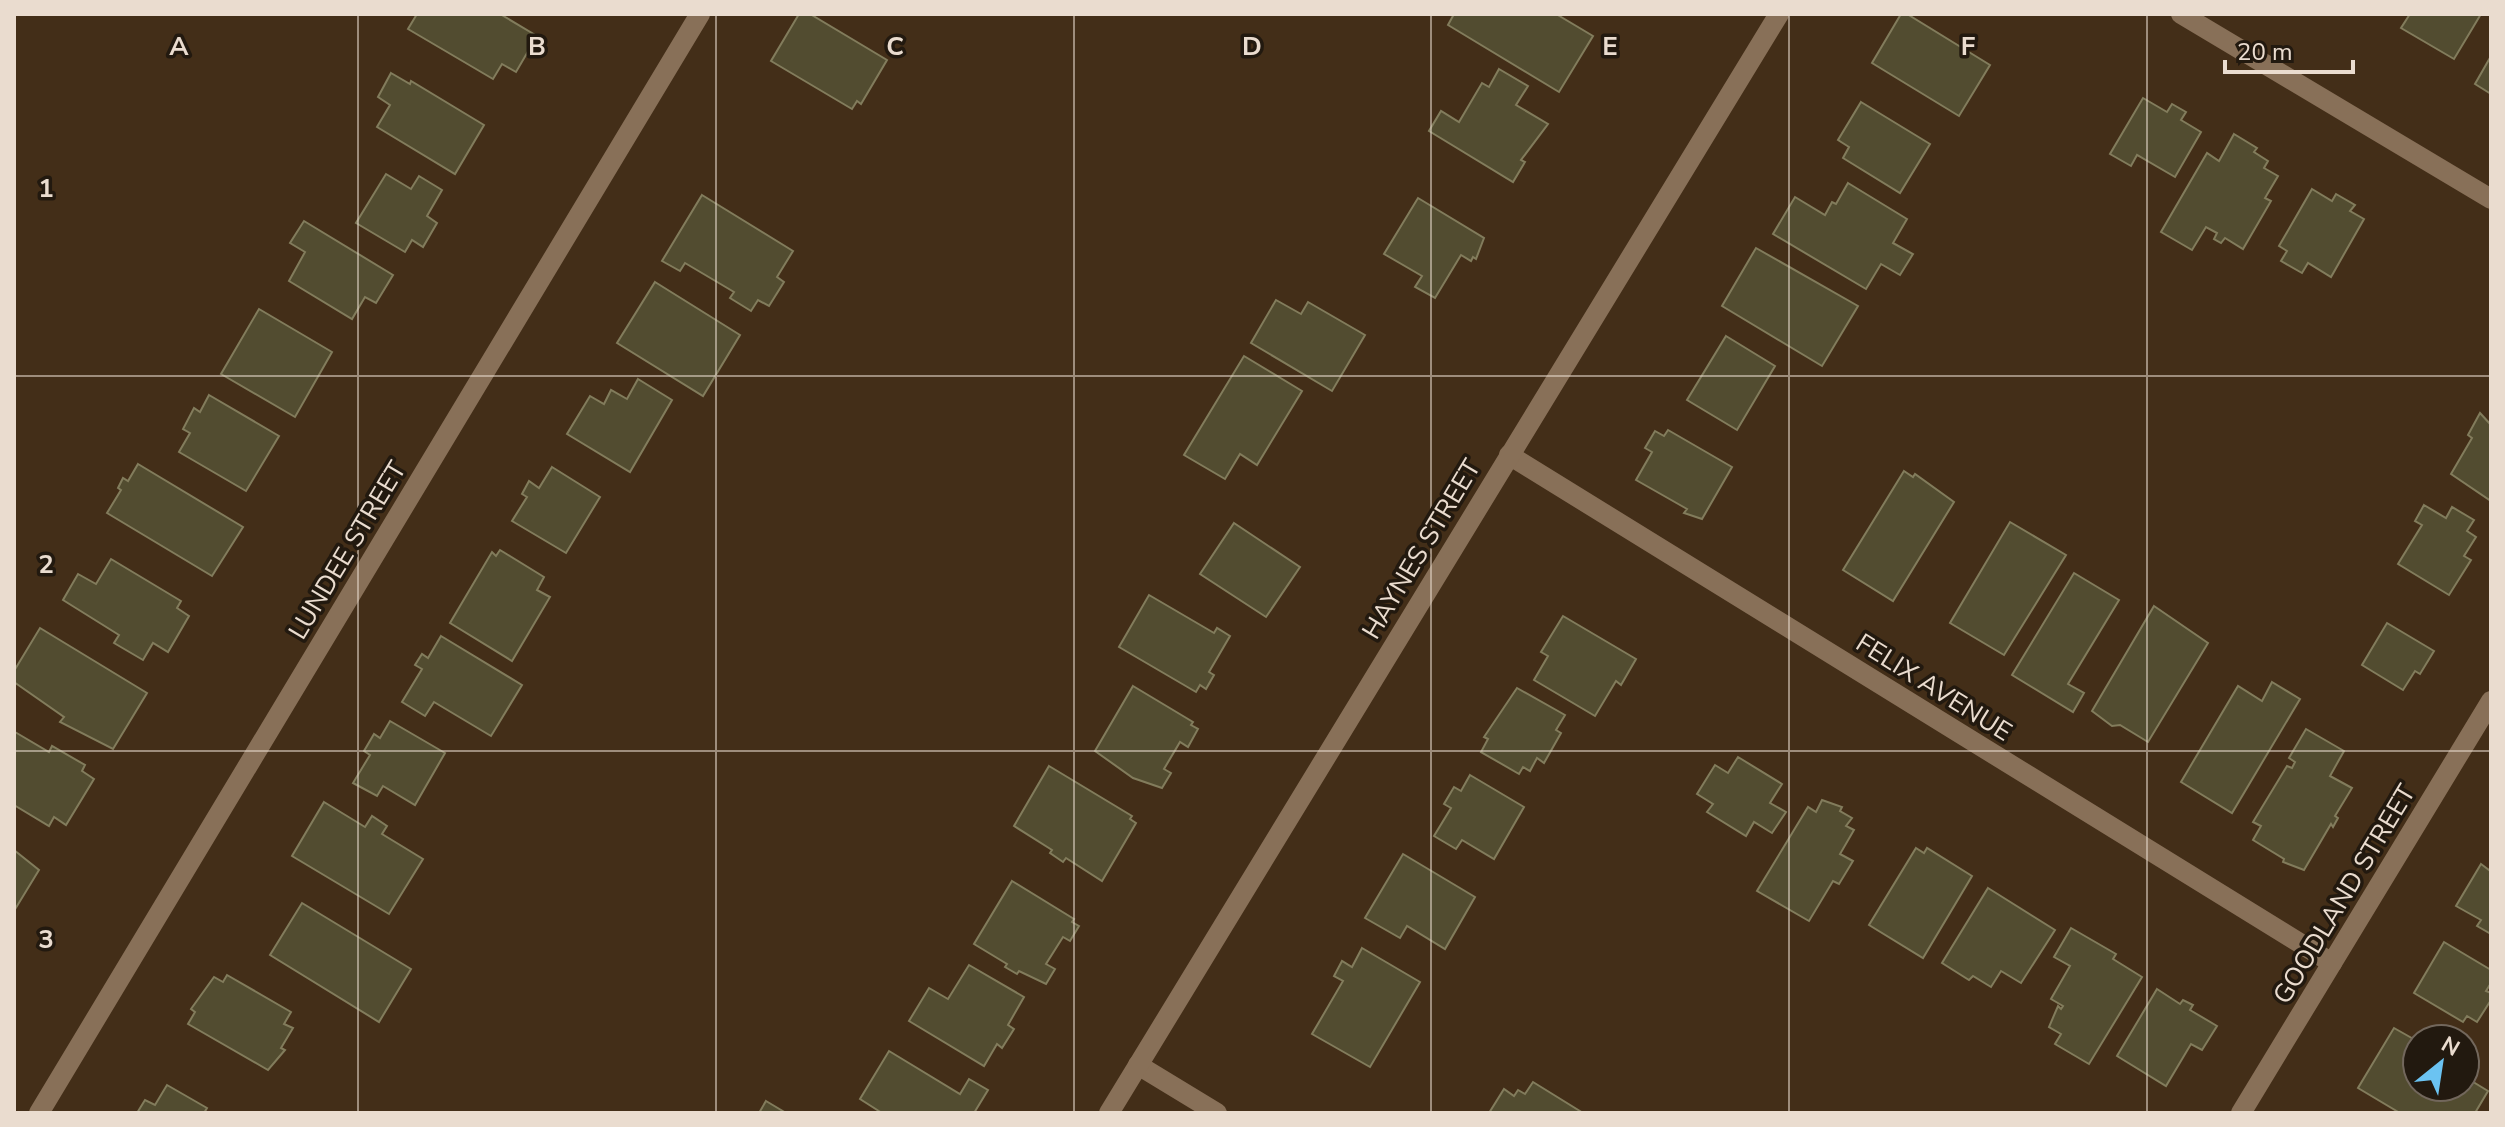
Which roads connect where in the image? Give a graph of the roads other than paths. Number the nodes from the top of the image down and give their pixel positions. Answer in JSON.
{"nodes":[{"id":1,"x":700,"y":14,"type":"edge"},
{"id":2,"x":1779,"y":14,"type":"edge"},
{"id":3,"x":2181,"y":14,"type":"edge"},
{"id":4,"x":2491,"y":199,"type":"edge"},
{"id":5,"x":1509,"y":455,"type":"junction"},
{"id":6,"x":2491,"y":701,"type":"edge"},
{"id":7,"x":2332,"y":963,"type":"junction"},
{"id":8,"x":1138,"y":1065,"type":"junction"},
{"id":9,"x":39,"y":1113,"type":"edge"},
{"id":10,"x":1109,"y":1113,"type":"edge"},
{"id":11,"x":1217,"y":1113,"type":"edge"},
{"id":12,"x":2241,"y":1113,"type":"edge"}],
"edges":[{"from":1,"to":9,"type":"street","name":"LUNDEE STREET"},
{"from":2,"to":5,"type":"street","name":"HAYNES STREET"},
{"from":3,"to":4,"type":"street"},
{"from":5,"to":7,"type":"street","name":"FELIX AVENUE"},
{"from":5,"to":8,"type":"street","name":"HAYNES STREET"},
{"from":6,"to":7,"type":"street","name":"GOODLAND STREET"},
{"from":7,"to":12,"type":"street","name":"GOODLAND STREET"},
{"from":8,"to":10,"type":"street","name":"HAYNES STREET"},
{"from":8,"to":11,"type":"street"}]}
